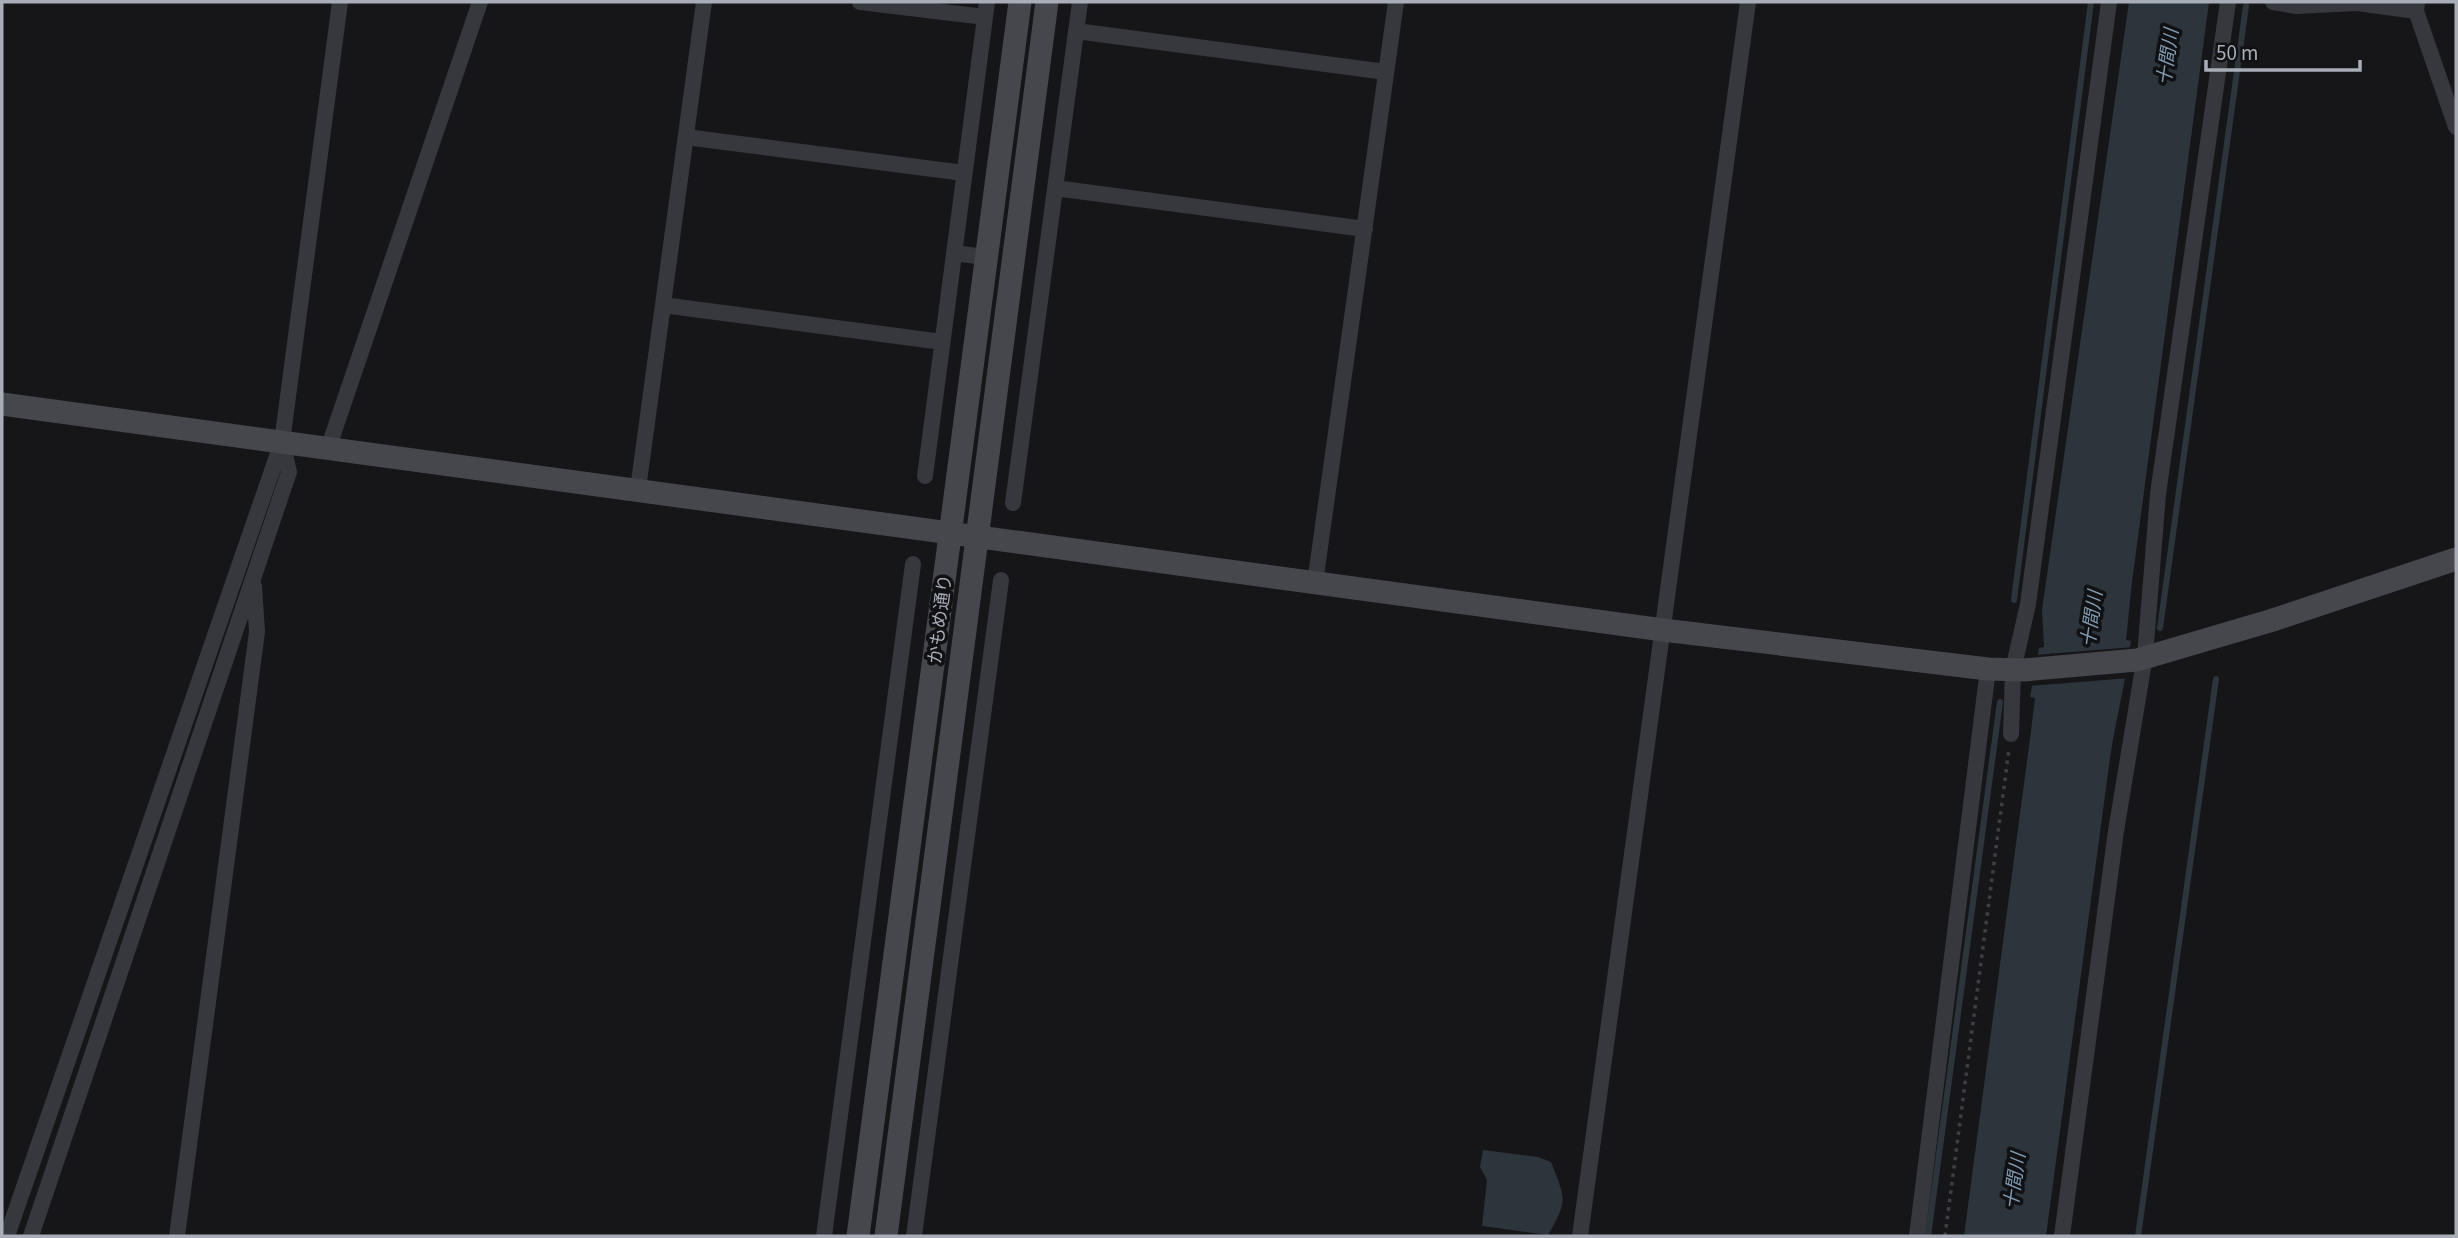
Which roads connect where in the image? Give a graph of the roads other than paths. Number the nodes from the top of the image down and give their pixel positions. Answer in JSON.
{"nodes":[{"id":1,"x":340,"y":2,"type":"edge"},
{"id":2,"x":480,"y":2,"type":"edge"},
{"id":3,"x":704,"y":2,"type":"edge"},
{"id":4,"x":860,"y":2,"type":"edge"},
{"id":5,"x":1020,"y":2,"type":"edge"},
{"id":6,"x":1047,"y":2,"type":"edge"},
{"id":7,"x":1080,"y":2,"type":"edge"},
{"id":8,"x":1396,"y":2,"type":"edge"},
{"id":9,"x":1748,"y":2,"type":"edge"},
{"id":10,"x":2109,"y":2,"type":"edge"},
{"id":11,"x":2228,"y":2,"type":"edge"},
{"id":12,"x":2273,"y":2,"type":"edge"},
{"id":13,"x":2417,"y":6,"type":"edge"},
{"id":14,"x":986,"y":10,"type":"edge"},
{"id":15,"x":1076,"y":31,"type":"junction"},
{"id":16,"x":1386,"y":72,"type":"junction"},
{"id":17,"x":2456,"y":127,"type":"edge"},
{"id":18,"x":686,"y":137,"type":"junction"},
{"id":19,"x":964,"y":173,"type":"junction"},
{"id":20,"x":1055,"y":188,"type":"junction"},
{"id":21,"x":1365,"y":229,"type":"junction"},
{"id":22,"x":954,"y":253,"type":"junction"},
{"id":23,"x":985,"y":257,"type":"junction"},
{"id":24,"x":1013,"y":263,"type":"junction"},
{"id":25,"x":1044,"y":267,"type":"junction"},
{"id":26,"x":663,"y":305,"type":"junction"},
{"id":27,"x":942,"y":342,"type":"junction"},
{"id":28,"x":2,"y":404,"type":"edge"},
{"id":29,"x":282,"y":442,"type":"junction"},
{"id":30,"x":328,"y":449,"type":"junction"},
{"id":31,"x":925,"y":476,"type":"dead end"},
{"id":32,"x":638,"y":489,"type":"junction"},
{"id":33,"x":1013,"y":503,"type":"dead end"},
{"id":34,"x":949,"y":531,"type":"junction"},
{"id":35,"x":978,"y":535,"type":"junction"},
{"id":36,"x":2456,"y":559,"type":"edge"},
{"id":37,"x":913,"y":564,"type":"dead end"},
{"id":38,"x":253,"y":576,"type":"junction"},
{"id":39,"x":1001,"y":580,"type":"dead end"},
{"id":40,"x":1315,"y":583,"type":"junction"},
{"id":41,"x":1663,"y":630,"type":"junction"},
{"id":42,"x":2141,"y":658,"type":"junction"},
{"id":43,"x":1988,"y":669,"type":"junction"},
{"id":44,"x":2019,"y":670,"type":"junction"},
{"id":45,"x":2011,"y":734,"type":"road end"},
{"id":46,"x":7,"y":1236,"type":"edge"},
{"id":47,"x":31,"y":1236,"type":"edge"},
{"id":48,"x":177,"y":1236,"type":"edge"},
{"id":49,"x":828,"y":1236,"type":"edge"},
{"id":50,"x":858,"y":1236,"type":"edge"},
{"id":51,"x":886,"y":1236,"type":"edge"},
{"id":52,"x":914,"y":1236,"type":"edge"},
{"id":53,"x":1580,"y":1236,"type":"edge"},
{"id":54,"x":1917,"y":1236,"type":"edge"},
{"id":55,"x":2062,"y":1236,"type":"edge"}],
"edges":[{"from":1,"to":29,"type":"street"},
{"from":2,"to":30,"type":"street"},
{"from":3,"to":18,"type":"street"},
{"from":4,"to":14,"type":"street"},
{"from":5,"to":23,"type":"street","name":"かもめ通り"},
{"from":6,"to":24,"type":"street","name":"かもめ通り"},
{"from":7,"to":15,"type":"street"},
{"from":8,"to":16,"type":"street"},
{"from":9,"to":41,"type":"street"},
{"from":10,"to":44,"type":"street"},
{"from":11,"to":42,"type":"street"},
{"from":12,"to":13,"type":"street"},
{"from":13,"to":17,"type":"street"},
{"from":14,"to":19,"type":"street"},
{"from":15,"to":16,"type":"street"},
{"from":15,"to":20,"type":"street"},
{"from":16,"to":21,"type":"street"},
{"from":18,"to":19,"type":"street"},
{"from":18,"to":26,"type":"street"},
{"from":19,"to":22,"type":"street"},
{"from":20,"to":21,"type":"street"},
{"from":20,"to":25,"type":"street"},
{"from":21,"to":40,"type":"street"},
{"from":22,"to":23,"type":"street"},
{"from":22,"to":27,"type":"street"},
{"from":23,"to":34,"type":"street","name":"かもめ通り"},
{"from":24,"to":25,"type":"street"},
{"from":24,"to":35,"type":"street","name":"かもめ通り"},
{"from":25,"to":33,"type":"street"},
{"from":26,"to":27,"type":"street"},
{"from":26,"to":32,"type":"street"},
{"from":27,"to":31,"type":"street"},
{"from":28,"to":29,"type":"street"},
{"from":29,"to":30,"type":"street"},
{"from":29,"to":38,"type":"street"},
{"from":29,"to":46,"type":"street"},
{"from":30,"to":32,"type":"street"},
{"from":32,"to":34,"type":"street"},
{"from":34,"to":35,"type":"street"},
{"from":34,"to":50,"type":"street","name":"かもめ通り"},
{"from":35,"to":40,"type":"street"},
{"from":35,"to":51,"type":"street","name":"かもめ通り"},
{"from":36,"to":42,"type":"street"},
{"from":37,"to":49,"type":"street"},
{"from":38,"to":47,"type":"street"},
{"from":38,"to":48,"type":"street"},
{"from":39,"to":52,"type":"street"},
{"from":40,"to":41,"type":"street"},
{"from":41,"to":43,"type":"street"},
{"from":41,"to":53,"type":"street"},
{"from":42,"to":44,"type":"street"},
{"from":42,"to":55,"type":"street"},
{"from":43,"to":44,"type":"street"},
{"from":43,"to":54,"type":"street"},
{"from":44,"to":45,"type":"street"}]}
